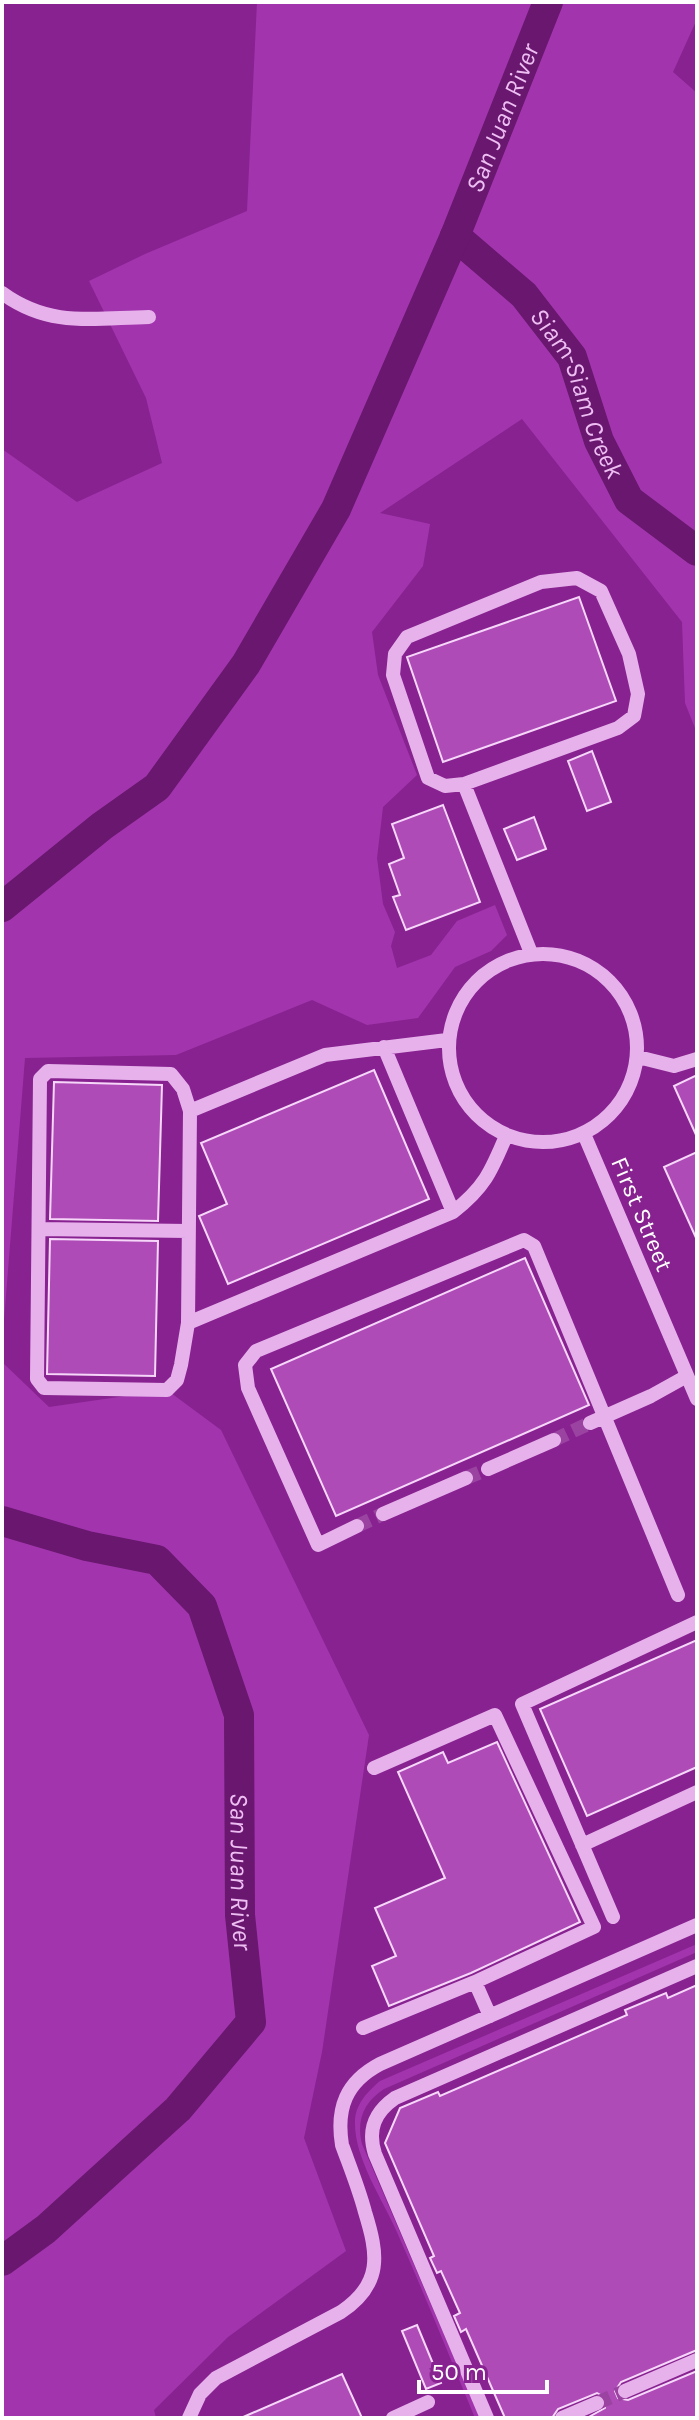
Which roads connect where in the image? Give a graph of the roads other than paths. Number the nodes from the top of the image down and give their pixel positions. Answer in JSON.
{"nodes":[{"id":1,"x":2,"y":293,"type":"edge"},
{"id":2,"x":149,"y":317,"type":"dead end"},
{"id":3,"x":464,"y":784,"type":"junction"},
{"id":4,"x":531,"y":953,"type":"junction"},
{"id":5,"x":447,"y":1040,"type":"junction"},
{"id":6,"x":384,"y":1047,"type":"junction"},
{"id":7,"x":638,"y":1057,"type":"junction"},
{"id":8,"x":697,"y":1059,"type":"edge"},
{"id":9,"x":190,"y":1111,"type":"junction"},
{"id":10,"x":584,"y":1134,"type":"junction"},
{"id":11,"x":506,"y":1136,"type":"junction"},
{"id":12,"x":453,"y":1212,"type":"junction"},
{"id":13,"x":39,"y":1229,"type":"junction"},
{"id":14,"x":188,"y":1231,"type":"junction"},
{"id":15,"x":188,"y":1323,"type":"junction"},
{"id":16,"x":687,"y":1376,"type":"junction"},
{"id":17,"x":696,"y":1395,"type":"edge"},
{"id":18,"x":606,"y":1416,"type":"junction"},
{"id":19,"x":590,"y":1423,"type":"tunnel mouth"},
{"id":20,"x":554,"y":1440,"type":"tunnel mouth"},
{"id":21,"x":488,"y":1469,"type":"tunnel mouth"},
{"id":22,"x":466,"y":1478,"type":"tunnel mouth"},
{"id":23,"x":383,"y":1514,"type":"tunnel mouth"},
{"id":24,"x":357,"y":1526,"type":"tunnel mouth"},
{"id":25,"x":678,"y":1595,"type":"dead end"},
{"id":26,"x":697,"y":1622,"type":"edge"},
{"id":27,"x":374,"y":1768,"type":"dead end"},
{"id":28,"x":697,"y":1792,"type":"edge"},
{"id":29,"x":582,"y":1845,"type":"junction"},
{"id":30,"x":613,"y":1917,"type":"dead end"},
{"id":31,"x":697,"y":1925,"type":"edge"},
{"id":32,"x":697,"y":1966,"type":"edge"},
{"id":33,"x":475,"y":1982,"type":"junction"},
{"id":34,"x":490,"y":2016,"type":"junction"},
{"id":35,"x":363,"y":2028,"type":"dead end"},
{"id":36,"x":697,"y":2360,"type":"edge"},
{"id":37,"x":625,"y":2391,"type":"tunnel mouth"},
{"id":38,"x":428,"y":2402,"type":"dead end"},
{"id":39,"x":597,"y":2403,"type":"tunnel mouth"},
{"id":40,"x":189,"y":2418,"type":"edge"},
{"id":41,"x":393,"y":2418,"type":"edge"},
{"id":42,"x":487,"y":2418,"type":"edge"},
{"id":43,"x":562,"y":2418,"type":"edge"}],
"edges":[{"from":1,"to":2,"type":"street"},
{"from":3,"to":3,"type":"street"},
{"from":3,"to":4,"type":"street"},
{"from":4,"to":5,"type":"street"},
{"from":4,"to":7,"type":"street"},
{"from":5,"to":6,"type":"street"},
{"from":5,"to":11,"type":"street"},
{"from":6,"to":9,"type":"street"},
{"from":6,"to":12,"type":"street"},
{"from":7,"to":8,"type":"street"},
{"from":7,"to":10,"type":"street"},
{"from":9,"to":13,"type":"street"},
{"from":9,"to":14,"type":"street"},
{"from":10,"to":11,"type":"street"},
{"from":10,"to":16,"type":"street","name":"First Street"},
{"from":11,"to":12,"type":"street"},
{"from":12,"to":15,"type":"street"},
{"from":13,"to":14,"type":"street"},
{"from":13,"to":15,"type":"street"},
{"from":14,"to":15,"type":"street"},
{"from":16,"to":17,"type":"street","name":"First Street"},
{"from":16,"to":18,"type":"street"},
{"from":18,"to":19,"type":"street"},
{"from":18,"to":24,"type":"street"},
{"from":18,"to":25,"type":"street"},
{"from":20,"to":21,"type":"street"},
{"from":22,"to":23,"type":"street"},
{"from":26,"to":29,"type":"street"},
{"from":27,"to":33,"type":"street"},
{"from":28,"to":29,"type":"street"},
{"from":29,"to":30,"type":"street"},
{"from":31,"to":34,"type":"street"},
{"from":32,"to":42,"type":"street"},
{"from":33,"to":34,"type":"street"},
{"from":33,"to":35,"type":"street"},
{"from":34,"to":40,"type":"street"},
{"from":36,"to":37,"type":"street"},
{"from":38,"to":41,"type":"street"},
{"from":39,"to":43,"type":"street"}]}
